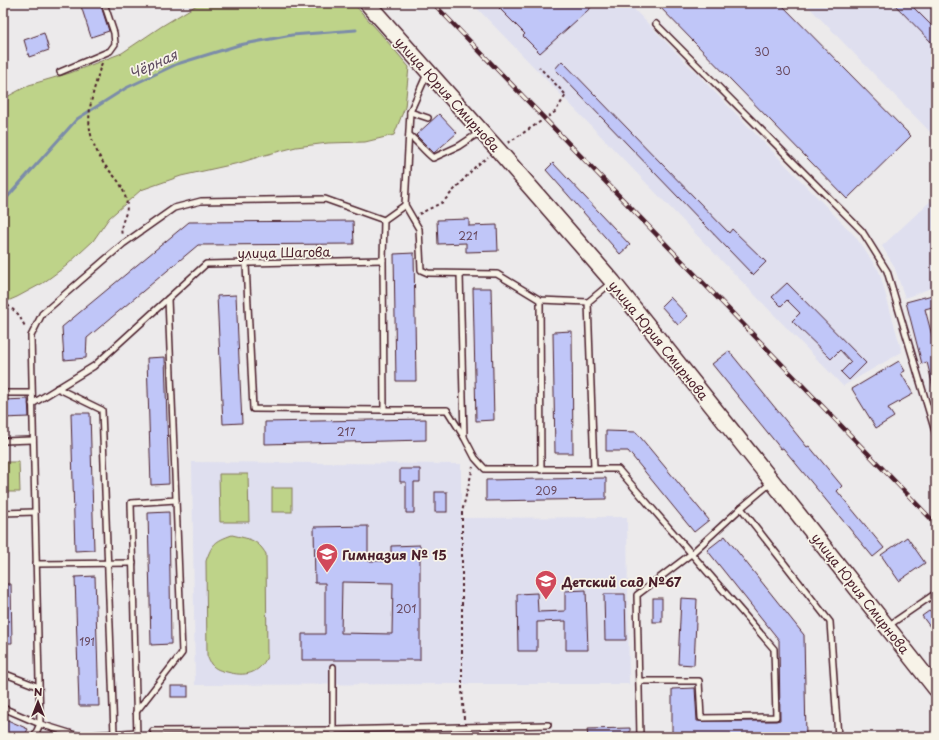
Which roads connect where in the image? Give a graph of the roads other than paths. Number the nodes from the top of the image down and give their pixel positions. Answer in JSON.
{"nodes":[{"id":1,"x":104,"y":3,"type":"edge"},
{"id":2,"x":367,"y":3,"type":"edge"},
{"id":3,"x":656,"y":24,"type":"dead end"},
{"id":4,"x":60,"y":72,"type":"dead end"},
{"id":5,"x":428,"y":72,"type":"junction"},
{"id":6,"x":410,"y":112,"type":"junction"},
{"id":7,"x":428,"y":118,"type":"dead end"},
{"id":8,"x":482,"y":131,"type":"junction"},
{"id":9,"x":409,"y":135,"type":"junction"},
{"id":10,"x":404,"y":205,"type":"junction"},
{"id":11,"x":384,"y":220,"type":"junction"},
{"id":12,"x":383,"y":260,"type":"junction"},
{"id":13,"x":246,"y":264,"type":"junction"},
{"id":14,"x":460,"y":274,"type":"junction"},
{"id":15,"x":613,"y":282,"type":"junction"},
{"id":16,"x":168,"y":299,"type":"junction"},
{"id":17,"x":540,"y":300,"type":"junction"},
{"id":18,"x":588,"y":302,"type":"junction"},
{"id":19,"x":57,"y":388,"type":"junction"},
{"id":20,"x":3,"y":393,"type":"edge"},
{"id":21,"x":32,"y":393,"type":"junction"},
{"id":22,"x":32,"y":404,"type":"junction"},
{"id":23,"x":384,"y":410,"type":"junction"},
{"id":24,"x":936,"y":435,"type":"edge"},
{"id":25,"x":464,"y":437,"type":"junction"},
{"id":26,"x":33,"y":440,"type":"junction"},
{"id":27,"x":3,"y":441,"type":"edge"},
{"id":28,"x":594,"y":469,"type":"junction"},
{"id":29,"x":541,"y":470,"type":"junction"},
{"id":30,"x":772,"y":481,"type":"junction"},
{"id":31,"x":176,"y":500,"type":"junction"},
{"id":32,"x":741,"y":508,"type":"junction"},
{"id":33,"x":3,"y":512,"type":"edge"},
{"id":34,"x":35,"y":512,"type":"junction"},
{"id":35,"x":691,"y":554,"type":"junction"},
{"id":36,"x":108,"y":563,"type":"junction"},
{"id":37,"x":133,"y":563,"type":"junction"},
{"id":38,"x":36,"y":564,"type":"junction"},
{"id":39,"x":936,"y":593,"type":"edge"},
{"id":40,"x":887,"y":626,"type":"junction"},
{"id":41,"x":333,"y":668,"type":"dead end"},
{"id":42,"x":3,"y":673,"type":"edge"},
{"id":43,"x":639,"y":681,"type":"junction"},
{"id":44,"x":39,"y":687,"type":"junction"},
{"id":45,"x":936,"y":689,"type":"edge"},
{"id":46,"x":3,"y":708,"type":"edge"},
{"id":47,"x":136,"y":712,"type":"junction"},
{"id":48,"x":40,"y":724,"type":"junction"},
{"id":49,"x":548,"y":725,"type":"dead end"},
{"id":50,"x":333,"y":730,"type":"junction"},
{"id":51,"x":153,"y":731,"type":"dead end"},
{"id":52,"x":114,"y":734,"type":"junction"},
{"id":53,"x":137,"y":735,"type":"edge"},
{"id":54,"x":34,"y":737,"type":"edge"},
{"id":55,"x":333,"y":737,"type":"edge"},
{"id":56,"x":640,"y":737,"type":"edge"},
{"id":57,"x":838,"y":737,"type":"edge"}],
"edges":[{"from":1,"to":4,"type":"lane"},
{"from":2,"to":5,"type":"main road","name":"улица Юрия Смирнова"},
{"from":3,"to":24,"type":"lane"},
{"from":5,"to":6,"type":"lane"},
{"from":5,"to":8,"type":"main road","name":"улица Юрия Смирнова"},
{"from":6,"to":7,"type":"lane"},
{"from":6,"to":9,"type":"lane"},
{"from":8,"to":9,"type":"lane"},
{"from":8,"to":15,"type":"main road","name":"улица Юрия Смирнова"},
{"from":9,"to":10,"type":"lane"},
{"from":10,"to":11,"type":"lane"},
{"from":10,"to":14,"type":"lane"},
{"from":11,"to":12,"type":"lane"},
{"from":11,"to":21,"type":"lane"},
{"from":12,"to":13,"type":"lane","name":"улица Шагова"},
{"from":12,"to":23,"type":"lane"},
{"from":13,"to":16,"type":"lane","name":"улица Шагова"},
{"from":13,"to":23,"type":"lane"},
{"from":14,"to":17,"type":"lane"},
{"from":14,"to":25,"type":"lane"},
{"from":15,"to":18,"type":"lane"},
{"from":15,"to":30,"type":"main road","name":"улица Юрия Смирнова"},
{"from":16,"to":19,"type":"lane","name":"улица Шагова"},
{"from":16,"to":31,"type":"lane"},
{"from":17,"to":18,"type":"lane"},
{"from":17,"to":29,"type":"lane"},
{"from":18,"to":28,"type":"lane"},
{"from":19,"to":22,"type":"lane","name":"улица Шагова"},
{"from":19,"to":36,"type":"lane"},
{"from":20,"to":21,"type":"lane"},
{"from":21,"to":22,"type":"lane"},
{"from":22,"to":26,"type":"lane"},
{"from":23,"to":25,"type":"lane"},
{"from":25,"to":29,"type":"lane"},
{"from":26,"to":27,"type":"lane"},
{"from":26,"to":34,"type":"lane"},
{"from":28,"to":29,"type":"lane"},
{"from":28,"to":35,"type":"lane"},
{"from":30,"to":32,"type":"lane"},
{"from":30,"to":40,"type":"main road","name":"улица Юрия Смирнова"},
{"from":31,"to":37,"type":"lane"},
{"from":31,"to":47,"type":"lane"},
{"from":32,"to":35,"type":"lane"},
{"from":32,"to":57,"type":"lane"},
{"from":33,"to":34,"type":"lane"},
{"from":34,"to":38,"type":"lane"},
{"from":35,"to":43,"type":"lane"},
{"from":35,"to":43,"type":"lane"},
{"from":36,"to":37,"type":"lane"},
{"from":36,"to":38,"type":"lane"},
{"from":36,"to":52,"type":"lane"},
{"from":37,"to":47,"type":"lane"},
{"from":38,"to":44,"type":"lane"},
{"from":39,"to":40,"type":"lane"},
{"from":40,"to":45,"type":"main road","name":"улица Юрия Смирнова"},
{"from":41,"to":50,"type":"lane"},
{"from":42,"to":44,"type":"lane"},
{"from":43,"to":56,"type":"lane"},
{"from":44,"to":48,"type":"lane"},
{"from":46,"to":48,"type":"lane"},
{"from":47,"to":53,"type":"lane"},
{"from":48,"to":52,"type":"lane"},
{"from":48,"to":54,"type":"lane"},
{"from":49,"to":50,"type":"lane"},
{"from":50,"to":51,"type":"lane"},
{"from":50,"to":55,"type":"lane"},
{"from":52,"to":53,"type":"lane"}]}
